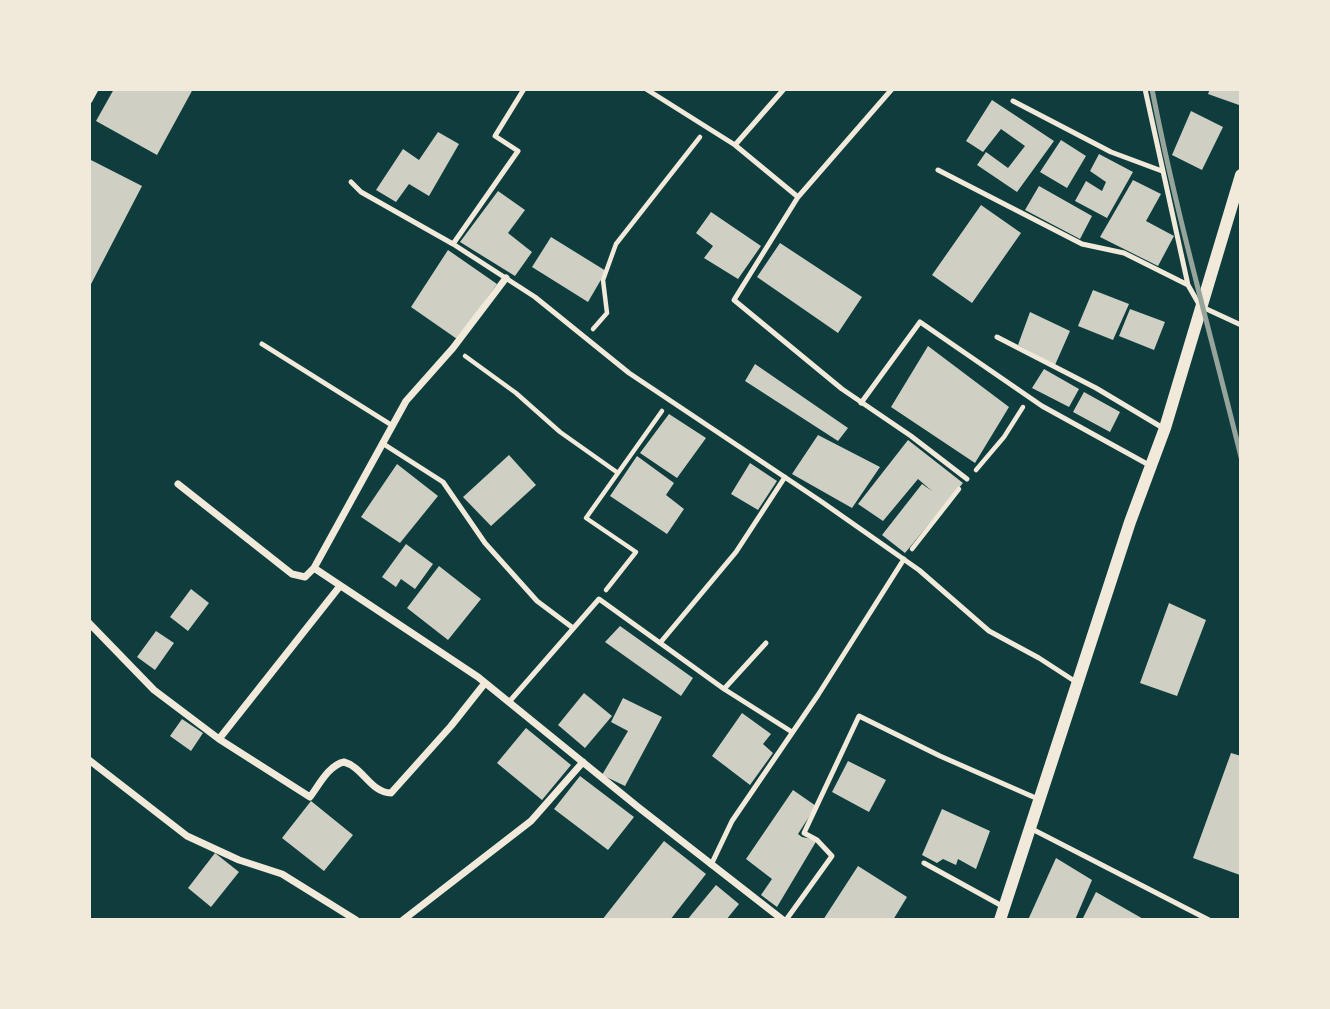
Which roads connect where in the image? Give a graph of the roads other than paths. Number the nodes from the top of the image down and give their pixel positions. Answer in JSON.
{"nodes":[{"id":1,"x":95,"y":89,"type":"edge"},
{"id":2,"x":524,"y":89,"type":"edge"},
{"id":3,"x":646,"y":89,"type":"edge"},
{"id":4,"x":785,"y":89,"type":"edge"},
{"id":5,"x":892,"y":89,"type":"edge"},
{"id":6,"x":1145,"y":89,"type":"edge"},
{"id":7,"x":89,"y":100,"type":"edge"},
{"id":8,"x":1013,"y":101,"type":"dead end"},
{"id":9,"x":735,"y":145,"type":"junction"},
{"id":10,"x":938,"y":170,"type":"dead end"},
{"id":11,"x":1162,"y":171,"type":"junction"},
{"id":12,"x":1241,"y":175,"type":"edge"},
{"id":13,"x":351,"y":182,"type":"dead end"},
{"id":14,"x":798,"y":197,"type":"junction"},
{"id":15,"x":453,"y":244,"type":"junction"},
{"id":16,"x":506,"y":278,"type":"junction"},
{"id":17,"x":1188,"y":285,"type":"junction"},
{"id":18,"x":1200,"y":306,"type":"junction"},
{"id":19,"x":1241,"y":325,"type":"edge"},
{"id":20,"x":997,"y":337,"type":"dead end"},
{"id":21,"x":262,"y":344,"type":"dead end"},
{"id":22,"x":860,"y":403,"type":"junction"},
{"id":23,"x":393,"y":426,"type":"junction"},
{"id":24,"x":1165,"y":428,"type":"junction"},
{"id":25,"x":382,"y":443,"type":"junction"},
{"id":26,"x":1151,"y":466,"type":"junction"},
{"id":27,"x":785,"y":477,"type":"junction"},
{"id":28,"x":967,"y":479,"type":"dead end"},
{"id":29,"x":178,"y":484,"type":"dead end"},
{"id":30,"x":904,"y":559,"type":"junction"},
{"id":31,"x":314,"y":568,"type":"junction"},
{"id":32,"x":340,"y":586,"type":"junction"},
{"id":33,"x":89,"y":622,"type":"edge"},
{"id":34,"x":573,"y":628,"type":"junction"},
{"id":35,"x":660,"y":643,"type":"junction"},
{"id":36,"x":766,"y":643,"type":"dead end"},
{"id":37,"x":485,"y":683,"type":"junction"},
{"id":38,"x":1078,"y":683,"type":"junction"},
{"id":39,"x":724,"y":688,"type":"junction"},
{"id":40,"x":509,"y":702,"type":"junction"},
{"id":41,"x":792,"y":732,"type":"junction"},
{"id":42,"x":219,"y":739,"type":"junction"},
{"id":43,"x":89,"y":760,"type":"edge"},
{"id":44,"x":583,"y":762,"type":"junction"},
{"id":45,"x":1040,"y":799,"type":"junction"},
{"id":46,"x":1030,"y":828,"type":"junction"},
{"id":47,"x":924,"y":863,"type":"dead end"},
{"id":48,"x":711,"y":865,"type":"junction"},
{"id":49,"x":1002,"y":914,"type":"edge"},
{"id":50,"x":356,"y":920,"type":"edge"},
{"id":51,"x":403,"y":920,"type":"edge"},
{"id":52,"x":784,"y":920,"type":"edge"},
{"id":53,"x":1209,"y":920,"type":"edge"}],
"edges":[{"from":1,"to":7,"type":"street"},
{"from":2,"to":15,"type":"lane"},
{"from":3,"to":9,"type":"lane"},
{"from":4,"to":9,"type":"lane"},
{"from":5,"to":14,"type":"lane"},
{"from":6,"to":11,"type":"lane"},
{"from":8,"to":11,"type":"lane"},
{"from":9,"to":14,"type":"lane"},
{"from":10,"to":17,"type":"lane"},
{"from":11,"to":17,"type":"lane"},
{"from":12,"to":18,"type":"street"},
{"from":13,"to":15,"type":"lane"},
{"from":14,"to":22,"type":"lane"},
{"from":15,"to":16,"type":"lane"},
{"from":16,"to":23,"type":"street"},
{"from":16,"to":27,"type":"lane"},
{"from":17,"to":18,"type":"lane"},
{"from":18,"to":19,"type":"lane"},
{"from":18,"to":24,"type":"street"},
{"from":20,"to":24,"type":"lane"},
{"from":21,"to":23,"type":"lane"},
{"from":22,"to":26,"type":"lane"},
{"from":22,"to":28,"type":"lane"},
{"from":23,"to":25,"type":"street"},
{"from":24,"to":26,"type":"street"},
{"from":25,"to":31,"type":"street"},
{"from":25,"to":34,"type":"lane"},
{"from":26,"to":38,"type":"street"},
{"from":27,"to":30,"type":"lane"},
{"from":27,"to":35,"type":"lane"},
{"from":29,"to":31,"type":"street"},
{"from":30,"to":38,"type":"lane"},
{"from":30,"to":41,"type":"lane"},
{"from":31,"to":32,"type":"street"},
{"from":32,"to":37,"type":"street"},
{"from":32,"to":42,"type":"street"},
{"from":33,"to":42,"type":"street"},
{"from":34,"to":35,"type":"lane"},
{"from":34,"to":40,"type":"lane"},
{"from":35,"to":39,"type":"lane"},
{"from":36,"to":39,"type":"lane"},
{"from":37,"to":40,"type":"street"},
{"from":37,"to":42,"type":"street"},
{"from":38,"to":45,"type":"street"},
{"from":39,"to":41,"type":"lane"},
{"from":40,"to":44,"type":"street"},
{"from":41,"to":48,"type":"lane"},
{"from":43,"to":50,"type":"street"},
{"from":44,"to":48,"type":"street"},
{"from":44,"to":51,"type":"street"},
{"from":45,"to":46,"type":"street"},
{"from":45,"to":52,"type":"lane"},
{"from":46,"to":49,"type":"street"},
{"from":46,"to":53,"type":"lane"},
{"from":47,"to":49,"type":"lane"},
{"from":48,"to":52,"type":"street"}]}
